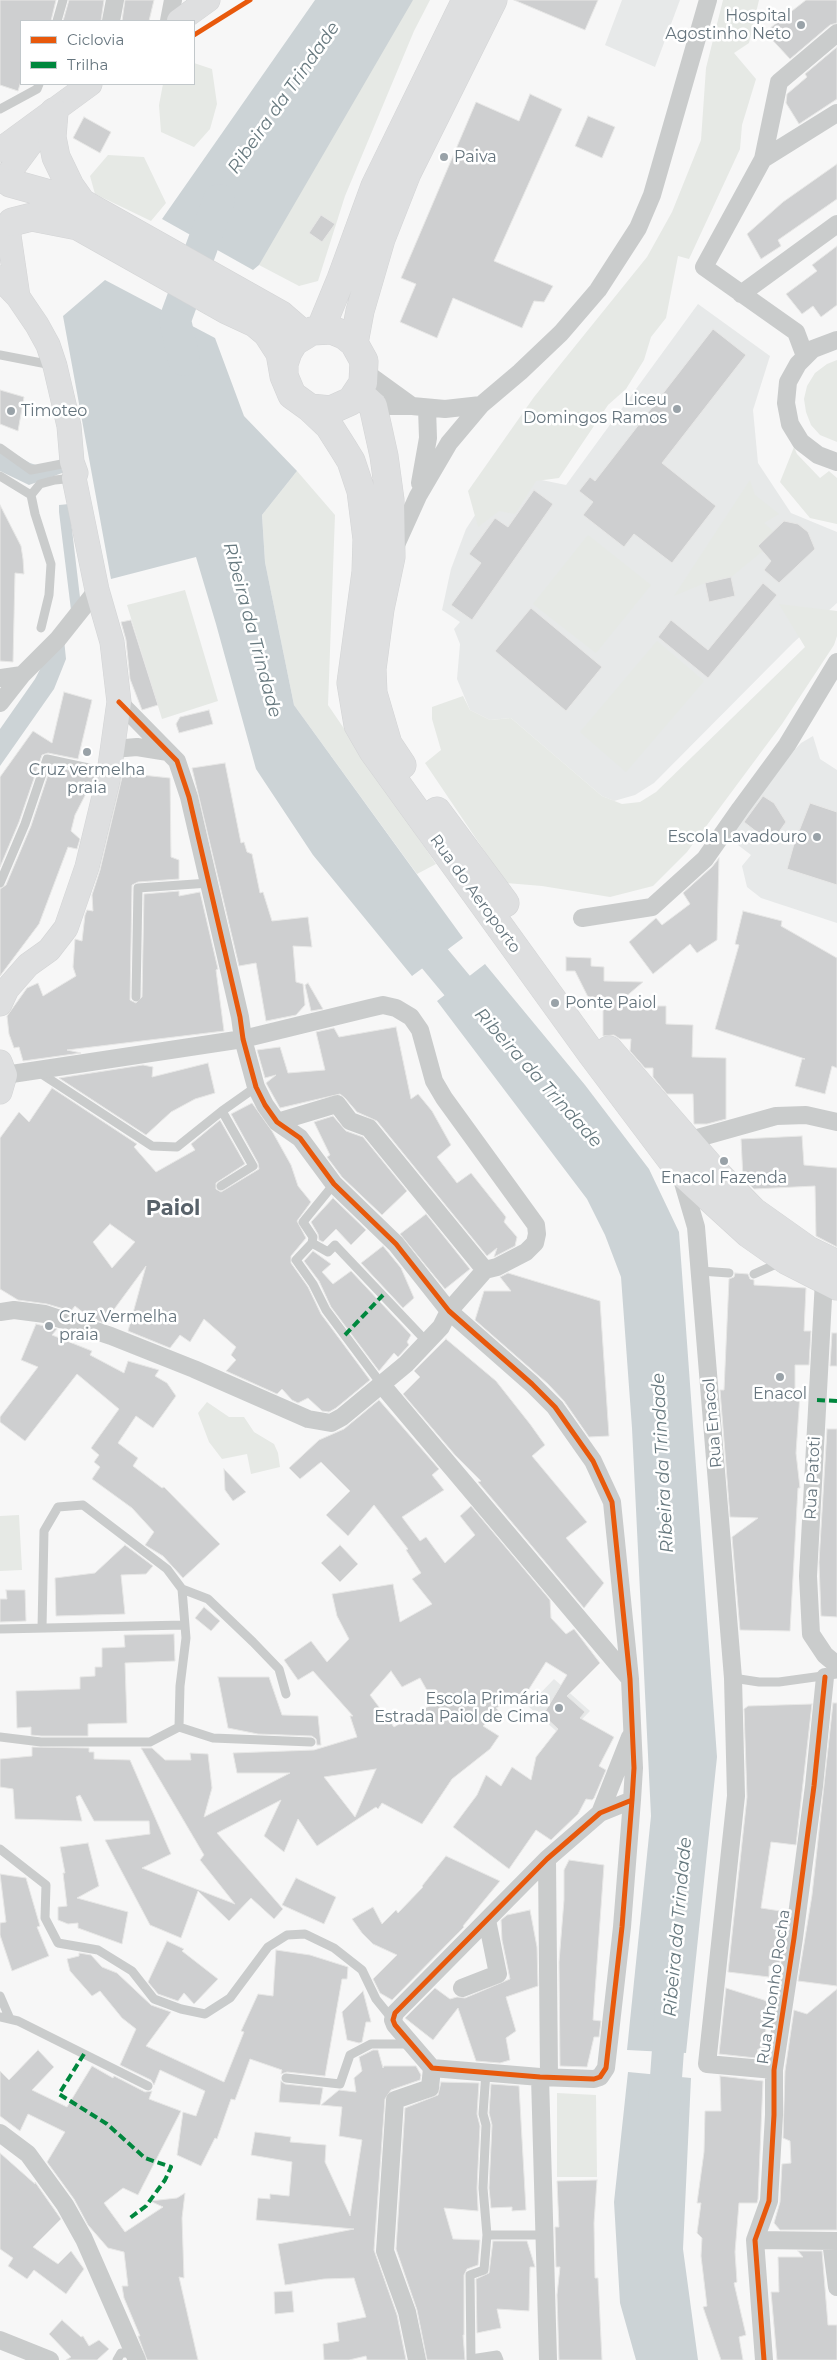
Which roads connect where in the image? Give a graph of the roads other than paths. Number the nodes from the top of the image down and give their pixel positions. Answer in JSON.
{"nodes":[{"id":1,"x":63,"y":0,"type":"edge"},
{"id":2,"x":115,"y":0,"type":"edge"},
{"id":3,"x":174,"y":0,"type":"edge"},
{"id":4,"x":208,"y":0,"type":"edge"},
{"id":5,"x":466,"y":0,"type":"edge"},
{"id":6,"x":493,"y":0,"type":"edge"},
{"id":7,"x":708,"y":0,"type":"edge"},
{"id":8,"x":57,"y":20,"type":"edge"},
{"id":9,"x":111,"y":20,"type":"edge"},
{"id":10,"x":169,"y":20,"type":"edge"},
{"id":11,"x":180,"y":20,"type":"edge"},
{"id":12,"x":837,"y":33,"type":"edge"},
{"id":13,"x":39,"y":85,"type":"edge"},
{"id":14,"x":89,"y":85,"type":"edge"},
{"id":15,"x":0,"y":108,"type":"edge"},
{"id":16,"x":54,"y":112,"type":"junction"},
{"id":17,"x":837,"y":113,"type":"edge"},
{"id":18,"x":0,"y":150,"type":"edge"},
{"id":19,"x":763,"y":159,"type":"junction"},
{"id":20,"x":6,"y":177,"type":"edge"},
{"id":21,"x":82,"y":203,"type":"junction"},
{"id":22,"x":837,"y":224,"type":"edge"},
{"id":23,"x":7,"y":229,"type":"edge"},
{"id":24,"x":118,"y":235,"type":"junction"},
{"id":25,"x":0,"y":278,"type":"edge"},
{"id":26,"x":741,"y":294,"type":"junction"},
{"id":27,"x":18,"y":297,"type":"junction"},
{"id":28,"x":233,"y":301,"type":"junction"},
{"id":29,"x":312,"y":332,"type":"junction"},
{"id":30,"x":837,"y":340,"type":"edge"},
{"id":31,"x":354,"y":343,"type":"junction"},
{"id":32,"x":0,"y":355,"type":"edge"},
{"id":33,"x":805,"y":356,"type":"junction"},
{"id":34,"x":54,"y":366,"type":"junction"},
{"id":35,"x":284,"y":376,"type":"junction"},
{"id":36,"x":360,"y":394,"type":"junction"},
{"id":37,"x":481,"y":405,"type":"junction"},
{"id":38,"x":420,"y":407,"type":"junction"},
{"id":39,"x":310,"y":408,"type":"junction"},
{"id":40,"x":0,"y":448,"type":"edge"},
{"id":41,"x":837,"y":462,"type":"edge"},
{"id":42,"x":74,"y":471,"type":"junction"},
{"id":43,"x":0,"y":476,"type":"edge"},
{"id":44,"x":31,"y":494,"type":"junction"},
{"id":45,"x":418,"y":496,"type":"junction"},
{"id":46,"x":391,"y":557,"type":"junction"},
{"id":47,"x":97,"y":590,"type":"junction"},
{"id":48,"x":41,"y":628,"type":"dead end"},
{"id":49,"x":837,"y":662,"type":"edge"},
{"id":50,"x":22,"y":675,"type":"junction"},
{"id":51,"x":0,"y":678,"type":"edge"},
{"id":52,"x":119,"y":702,"type":"junction"},
{"id":53,"x":0,"y":704,"type":"edge"},
{"id":54,"x":113,"y":749,"type":"junction"},
{"id":55,"x":168,"y":752,"type":"junction"},
{"id":56,"x":109,"y":773,"type":"junction"},
{"id":57,"x":0,"y":883,"type":"edge"},
{"id":58,"x":208,"y":883,"type":"junction"},
{"id":59,"x":582,"y":918,"type":"dead end"},
{"id":60,"x":136,"y":997,"type":"dead end"},
{"id":61,"x":0,"y":1004,"type":"edge"},
{"id":62,"x":242,"y":1039,"type":"junction"},
{"id":63,"x":36,"y":1070,"type":"junction"},
{"id":64,"x":2,"y":1076,"type":"edge"},
{"id":65,"x":256,"y":1087,"type":"junction"},
{"id":66,"x":222,"y":1111,"type":"junction"},
{"id":67,"x":277,"y":1122,"type":"junction"},
{"id":68,"x":837,"y":1122,"type":"edge"},
{"id":69,"x":687,"y":1141,"type":"junction"},
{"id":70,"x":679,"y":1170,"type":"junction"},
{"id":71,"x":334,"y":1184,"type":"junction"},
{"id":72,"x":222,"y":1186,"type":"dead end"},
{"id":73,"x":312,"y":1243,"type":"junction"},
{"id":74,"x":786,"y":1260,"type":"junction"},
{"id":75,"x":485,"y":1270,"type":"junction"},
{"id":76,"x":700,"y":1271,"type":"junction"},
{"id":77,"x":729,"y":1273,"type":"dead end"},
{"id":78,"x":754,"y":1274,"type":"dead end"},
{"id":79,"x":832,"y":1277,"type":"edge"},
{"id":80,"x":449,"y":1311,"type":"junction"},
{"id":81,"x":0,"y":1312,"type":"edge"},
{"id":82,"x":427,"y":1342,"type":"junction"},
{"id":83,"x":382,"y":1385,"type":"junction"},
{"id":84,"x":182,"y":1589,"type":"junction"},
{"id":85,"x":185,"y":1624,"type":"junction"},
{"id":86,"x":42,"y":1628,"type":"junction"},
{"id":87,"x":0,"y":1629,"type":"edge"},
{"id":88,"x":833,"y":1672,"type":"edge"},
{"id":89,"x":733,"y":1678,"type":"junction"},
{"id":90,"x":630,"y":1679,"type":"junction"},
{"id":91,"x":286,"y":1694,"type":"dead end"},
{"id":92,"x":178,"y":1727,"type":"junction"},
{"id":93,"x":633,"y":1730,"type":"junction"},
{"id":94,"x":0,"y":1737,"type":"edge"},
{"id":95,"x":311,"y":1742,"type":"dead end"},
{"id":96,"x":632,"y":1800,"type":"junction"},
{"id":97,"x":600,"y":1814,"type":"junction"},
{"id":98,"x":0,"y":1849,"type":"edge"},
{"id":99,"x":547,"y":1859,"type":"junction"},
{"id":100,"x":487,"y":1920,"type":"junction"},
{"id":101,"x":462,"y":1988,"type":"dead end"},
{"id":102,"x":0,"y":1996,"type":"edge"},
{"id":103,"x":0,"y":2017,"type":"edge"},
{"id":104,"x":10,"y":2019,"type":"junction"},
{"id":105,"x":393,"y":2020,"type":"junction"},
{"id":106,"x":411,"y":2044,"type":"junction"},
{"id":107,"x":432,"y":2068,"type":"junction"},
{"id":108,"x":774,"y":2070,"type":"junction"},
{"id":109,"x":486,"y":2072,"type":"junction"},
{"id":110,"x":544,"y":2077,"type":"junction"},
{"id":111,"x":286,"y":2078,"type":"dead end"},
{"id":112,"x":148,"y":2086,"type":"dead end"},
{"id":113,"x":0,"y":2133,"type":"edge"},
{"id":114,"x":487,"y":2235,"type":"junction"},
{"id":115,"x":545,"y":2235,"type":"junction"},
{"id":116,"x":756,"y":2240,"type":"junction"},
{"id":117,"x":834,"y":2241,"type":"edge"},
{"id":118,"x":837,"y":2287,"type":"edge"},
{"id":119,"x":0,"y":2340,"type":"edge"},
{"id":120,"x":135,"y":2356,"type":"edge"},
{"id":121,"x":50,"y":2360,"type":"edge"},
{"id":122,"x":117,"y":2360,"type":"edge"},
{"id":123,"x":417,"y":2360,"type":"edge"},
{"id":124,"x":499,"y":2360,"type":"edge"},
{"id":125,"x":548,"y":2360,"type":"edge"},
{"id":126,"x":764,"y":2360,"type":"edge"}],
"edges":[{"from":1,"to":8,"type":"lane"},
{"from":2,"to":9,"type":"street"},
{"from":3,"to":10,"type":"street"},
{"from":4,"to":11,"type":"street"},
{"from":5,"to":29,"type":"main road"},
{"from":6,"to":31,"type":"main road"},
{"from":7,"to":37,"type":"street"},
{"from":12,"to":19,"type":"street"},
{"from":13,"to":15,"type":"lane"},
{"from":14,"to":16,"type":"street"},
{"from":16,"to":18,"type":"street"},
{"from":16,"to":20,"type":"street"},
{"from":16,"to":21,"type":"main road"},
{"from":17,"to":19,"type":"street"},
{"from":19,"to":26,"type":"street"},
{"from":20,"to":21,"type":"main road"},
{"from":20,"to":23,"type":"main road"},
{"from":21,"to":24,"type":"main road"},
{"from":22,"to":26,"type":"street"},
{"from":23,"to":24,"type":"main road"},
{"from":23,"to":27,"type":"street"},
{"from":24,"to":28,"type":"main road"},
{"from":25,"to":27,"type":"street"},
{"from":26,"to":33,"type":"street"},
{"from":27,"to":34,"type":"street"},
{"from":28,"to":29,"type":"main road"},
{"from":28,"to":35,"type":"main road"},
{"from":29,"to":31,"type":"main road"},
{"from":29,"to":35,"type":"main road"},
{"from":30,"to":33,"type":"street"},
{"from":31,"to":36,"type":"main road"},
{"from":32,"to":34,"type":"lane"},
{"from":33,"to":41,"type":"street"},
{"from":34,"to":42,"type":"street"},
{"from":35,"to":39,"type":"main road"},
{"from":36,"to":38,"type":"street"},
{"from":36,"to":38,"type":"street"},
{"from":36,"to":39,"type":"main road"},
{"from":36,"to":46,"type":"main road","name":"Rua do Aeroporto"},
{"from":37,"to":38,"type":"street"},
{"from":37,"to":45,"type":"street"},
{"from":38,"to":45,"type":"street"},
{"from":39,"to":70,"type":"main road","name":"Rua do Aeroporto"},
{"from":40,"to":42,"type":"lane"},
{"from":42,"to":44,"type":"lane"},
{"from":42,"to":47,"type":"street"},
{"from":43,"to":44,"type":"lane"},
{"from":44,"to":48,"type":"lane"},
{"from":45,"to":46,"type":"street"},
{"from":46,"to":69,"type":"main road","name":"Rua do Aeroporto"},
{"from":47,"to":50,"type":"street"},
{"from":47,"to":52,"type":"street"},
{"from":49,"to":59,"type":"street"},
{"from":50,"to":51,"type":"street"},
{"from":50,"to":53,"type":"street"},
{"from":52,"to":54,"type":"street"},
{"from":52,"to":55,"type":"street"},
{"from":54,"to":55,"type":"street"},
{"from":54,"to":56,"type":"street"},
{"from":55,"to":58,"type":"street"},
{"from":56,"to":57,"type":"lane"},
{"from":56,"to":61,"type":"street"},
{"from":58,"to":60,"type":"lane"},
{"from":58,"to":62,"type":"street"},
{"from":62,"to":63,"type":"street"},
{"from":62,"to":65,"type":"street"},
{"from":62,"to":75,"type":"street"},
{"from":63,"to":64,"type":"street"},
{"from":63,"to":66,"type":"lane"},
{"from":65,"to":66,"type":"lane"},
{"from":65,"to":67,"type":"street"},
{"from":66,"to":72,"type":"lane"},
{"from":67,"to":71,"type":"street"},
{"from":67,"to":75,"type":"street"},
{"from":68,"to":69,"type":"street"},
{"from":69,"to":79,"type":"main road","name":"Rua do Aeroporto"},
{"from":70,"to":74,"type":"main road","name":"Rua do Aeroporto"},
{"from":70,"to":76,"type":"street","name":"Rua Enacol"},
{"from":71,"to":73,"type":"lane"},
{"from":71,"to":80,"type":"street"},
{"from":73,"to":82,"type":"lane"},
{"from":73,"to":83,"type":"lane"},
{"from":74,"to":78,"type":"lane"},
{"from":74,"to":79,"type":"main road","name":"Rua do Aeroporto"},
{"from":75,"to":80,"type":"street"},
{"from":76,"to":77,"type":"lane"},
{"from":76,"to":89,"type":"street","name":"Rua Enacol"},
{"from":79,"to":88,"type":"street","name":"Rua Patoti"},
{"from":80,"to":82,"type":"street"},
{"from":80,"to":90,"type":"street"},
{"from":81,"to":83,"type":"street"},
{"from":82,"to":83,"type":"street"},
{"from":83,"to":90,"type":"street"},
{"from":84,"to":85,"type":"lane"},
{"from":84,"to":86,"type":"lane"},
{"from":84,"to":91,"type":"lane"},
{"from":85,"to":86,"type":"lane"},
{"from":85,"to":92,"type":"lane"},
{"from":86,"to":87,"type":"lane"},
{"from":88,"to":89,"type":"lane"},
{"from":88,"to":108,"type":"street","name":"Rua Nhonho Rocha"},
{"from":89,"to":108,"type":"street","name":"Rua Enacol"},
{"from":90,"to":93,"type":"street"},
{"from":92,"to":94,"type":"lane"},
{"from":92,"to":95,"type":"lane"},
{"from":93,"to":96,"type":"street"},
{"from":93,"to":97,"type":"street"},
{"from":96,"to":97,"type":"street"},
{"from":96,"to":110,"type":"street"},
{"from":97,"to":99,"type":"street"},
{"from":98,"to":105,"type":"lane"},
{"from":99,"to":100,"type":"street"},
{"from":99,"to":110,"type":"street"},
{"from":100,"to":101,"type":"street"},
{"from":100,"to":105,"type":"street"},
{"from":102,"to":104,"type":"lane"},
{"from":103,"to":104,"type":"lane"},
{"from":104,"to":112,"type":"lane"},
{"from":105,"to":106,"type":"street"},
{"from":106,"to":107,"type":"street"},
{"from":106,"to":111,"type":"lane"},
{"from":107,"to":109,"type":"street"},
{"from":107,"to":123,"type":"street"},
{"from":108,"to":116,"type":"street","name":"Rua Nhonho Rocha"},
{"from":109,"to":110,"type":"street"},
{"from":109,"to":114,"type":"lane"},
{"from":110,"to":115,"type":"street"},
{"from":113,"to":120,"type":"street"},
{"from":114,"to":115,"type":"lane"},
{"from":114,"to":124,"type":"lane"},
{"from":115,"to":125,"type":"street"},
{"from":116,"to":117,"type":"street"},
{"from":116,"to":126,"type":"street","name":"Rua Nhonho Rocha"},
{"from":117,"to":118,"type":"street"},
{"from":119,"to":121,"type":"street"},
{"from":120,"to":122,"type":"lane"}]}
